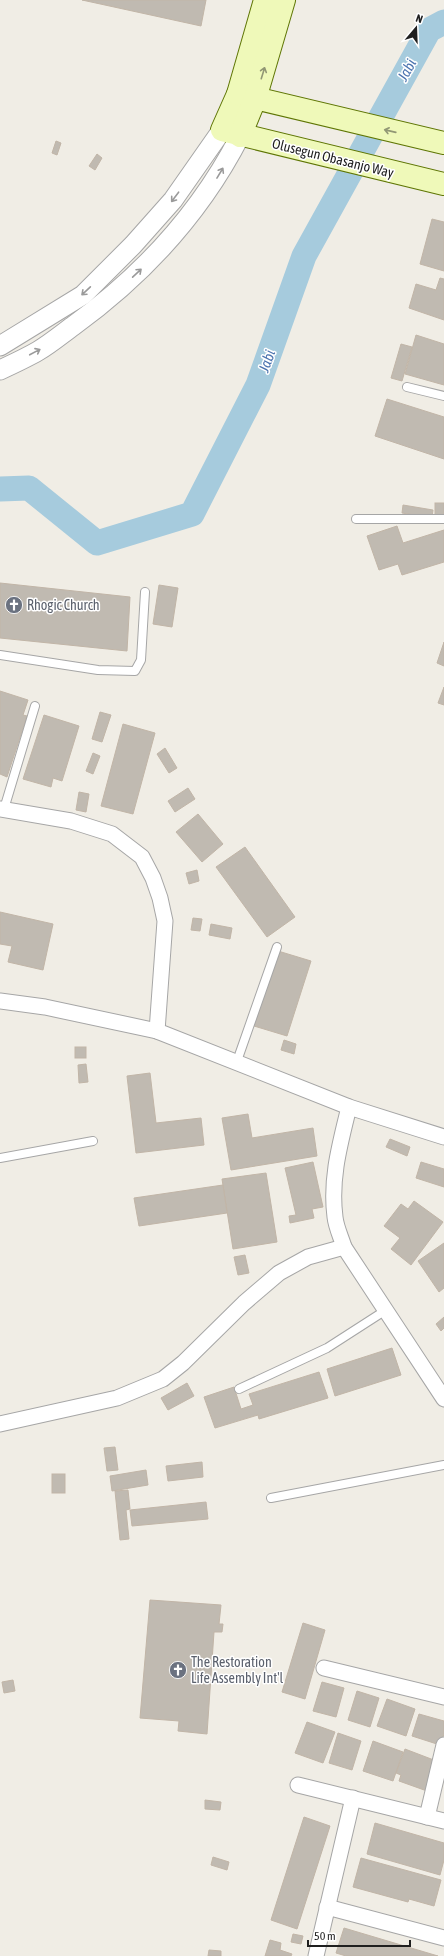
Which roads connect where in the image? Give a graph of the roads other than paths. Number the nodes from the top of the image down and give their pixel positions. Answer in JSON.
{"nodes":[{"id":1,"x":265,"y":0,"type":"edge"},
{"id":2,"x":284,"y":0,"type":"edge"},
{"id":3,"x":246,"y":97,"type":"junction"},
{"id":4,"x":231,"y":133,"type":"junction"},
{"id":5,"x":440,"y":141,"type":"edge"},
{"id":6,"x":444,"y":184,"type":"edge"},
{"id":7,"x":0,"y":346,"type":"edge"},
{"id":8,"x":0,"y":370,"type":"edge"},
{"id":9,"x":407,"y":387,"type":"dead end"},
{"id":10,"x":444,"y":396,"type":"edge"},
{"id":11,"x":356,"y":519,"type":"dead end"},
{"id":12,"x":444,"y":519,"type":"edge"},
{"id":13,"x":145,"y":592,"type":"dead end"},
{"id":14,"x":0,"y":655,"type":"edge"},
{"id":15,"x":35,"y":706,"type":"dead end"},
{"id":16,"x":2,"y":809,"type":"edge"},
{"id":17,"x":277,"y":947,"type":"dead end"},
{"id":18,"x":0,"y":1001,"type":"edge"},
{"id":19,"x":157,"y":1031,"type":"junction"},
{"id":20,"x":236,"y":1064,"type":"junction"},
{"id":21,"x":349,"y":1107,"type":"junction"},
{"id":22,"x":444,"y":1137,"type":"edge"},
{"id":23,"x":93,"y":1141,"type":"dead end"},
{"id":24,"x":0,"y":1158,"type":"edge"},
{"id":25,"x":344,"y":1247,"type":"junction"},
{"id":26,"x":386,"y":1310,"type":"junction"},
{"id":27,"x":238,"y":1389,"type":"dead end"},
{"id":28,"x":444,"y":1399,"type":"edge"},
{"id":29,"x":0,"y":1424,"type":"edge"},
{"id":30,"x":444,"y":1465,"type":"edge"},
{"id":31,"x":271,"y":1498,"type":"dead end"},
{"id":32,"x":324,"y":1668,"type":"dead end"},
{"id":33,"x":444,"y":1697,"type":"edge"},
{"id":34,"x":444,"y":1745,"type":"edge"},
{"id":35,"x":298,"y":1785,"type":"dead end"},
{"id":36,"x":353,"y":1798,"type":"junction"},
{"id":37,"x":427,"y":1817,"type":"junction"},
{"id":38,"x":444,"y":1821,"type":"edge"},
{"id":39,"x":328,"y":1907,"type":"junction"},
{"id":40,"x":444,"y":1938,"type":"edge"},
{"id":41,"x":316,"y":1956,"type":"edge"}],
"edges":[{"from":1,"to":3,"type":"main road"},
{"from":3,"to":2,"type":"main road","one_way":true},
{"from":3,"to":4,"type":"main road"},
{"from":5,"to":3,"type":"main road","one_way":true},
{"from":4,"to":6,"type":"main road","name":"Olusegun Obasanjo Way"},
{"from":4,"to":7,"type":"street","one_way":true},
{"from":8,"to":4,"type":"street","one_way":true},
{"from":9,"to":10,"type":"lane"},
{"from":11,"to":12,"type":"lane"},
{"from":13,"to":14,"type":"lane"},
{"from":15,"to":16,"type":"lane"},
{"from":16,"to":19,"type":"street"},
{"from":17,"to":20,"type":"lane"},
{"from":18,"to":19,"type":"street"},
{"from":19,"to":20,"type":"street"},
{"from":20,"to":21,"type":"street"},
{"from":21,"to":22,"type":"street"},
{"from":21,"to":25,"type":"street"},
{"from":23,"to":24,"type":"lane"},
{"from":25,"to":26,"type":"street"},
{"from":25,"to":29,"type":"street"},
{"from":26,"to":27,"type":"lane"},
{"from":26,"to":28,"type":"street"},
{"from":30,"to":31,"type":"lane"},
{"from":32,"to":33,"type":"street"},
{"from":34,"to":37,"type":"street"},
{"from":35,"to":36,"type":"street"},
{"from":36,"to":37,"type":"street"},
{"from":36,"to":39,"type":"street"},
{"from":37,"to":38,"type":"street"},
{"from":39,"to":40,"type":"street"},
{"from":39,"to":41,"type":"street"}]}
